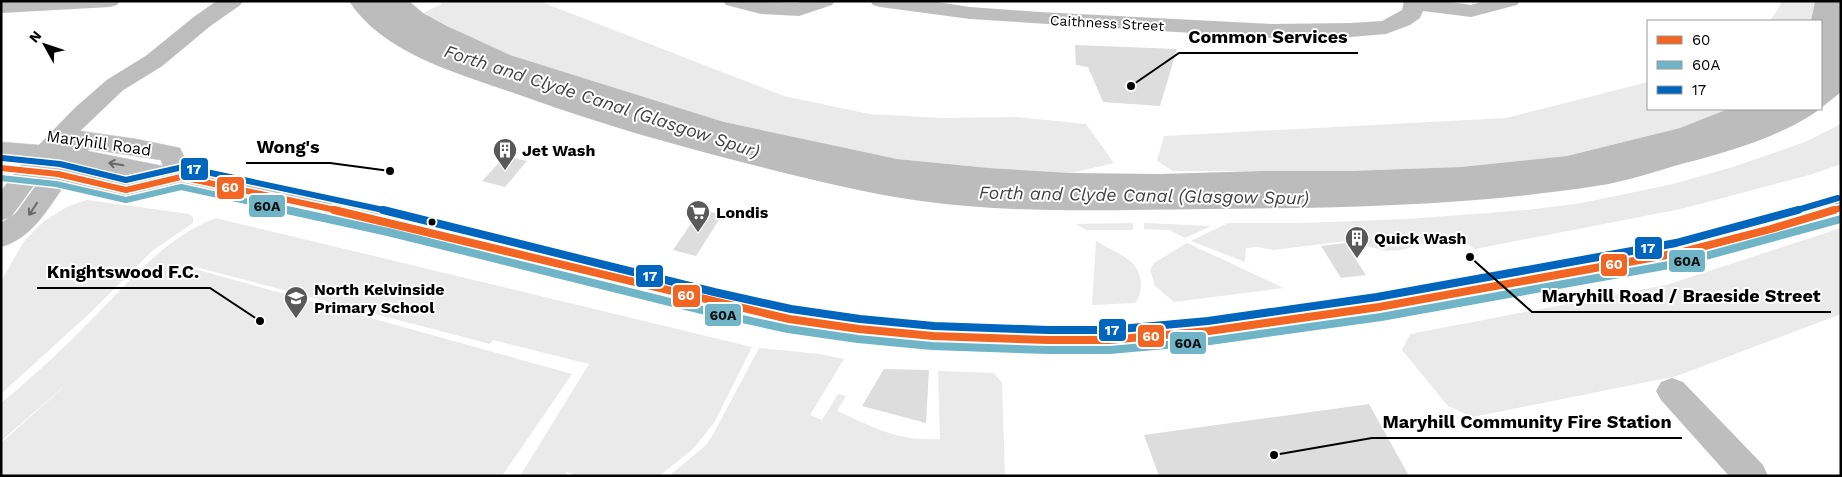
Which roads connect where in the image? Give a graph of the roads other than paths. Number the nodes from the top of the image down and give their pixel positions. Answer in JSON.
{"nodes":[{"id":1,"x":110,"y":1,"type":"edge"},
{"id":2,"x":232,"y":1,"type":"edge"},
{"id":3,"x":733,"y":1,"type":"edge"},
{"id":4,"x":825,"y":1,"type":"edge"},
{"id":5,"x":880,"y":1,"type":"edge"},
{"id":6,"x":1510,"y":1,"type":"edge"},
{"id":7,"x":82,"y":2,"type":"edge"},
{"id":8,"x":1415,"y":3,"type":"edge"},
{"id":9,"x":1,"y":7,"type":"edge"},
{"id":10,"x":1,"y":133,"type":"edge"},
{"id":11,"x":1,"y":150,"type":"edge"},
{"id":12,"x":58,"y":155,"type":"junction"},
{"id":13,"x":1,"y":168,"type":"edge"},
{"id":14,"x":181,"y":177,"type":"junction"},
{"id":15,"x":1841,"y":208,"type":"edge"},
{"id":16,"x":1,"y":211,"type":"edge"},
{"id":17,"x":1,"y":238,"type":"edge"},
{"id":18,"x":1672,"y":391,"type":"dead end"},
{"id":19,"x":1751,"y":476,"type":"edge"}],
"edges":[{"from":1,"to":7,"type":"street"},
{"from":2,"to":12,"type":"main road"},
{"from":3,"to":4,"type":"street"},
{"from":5,"to":8,"type":"street","name":"Caithness Street"},
{"from":6,"to":8,"type":"street","name":"Caithness Street"},
{"from":7,"to":9,"type":"street"},
{"from":10,"to":12,"type":"main road","name":"Maryhill Road"},
{"from":11,"to":12,"type":"main road"},
{"from":12,"to":13,"type":"main road","name":"Maryhill Road"},
{"from":12,"to":14,"type":"main road","name":"Maryhill Road"},
{"from":12,"to":14,"type":"main road","name":"Maryhill Road","one_way":true},
{"from":12,"to":16,"type":"main road"},
{"from":12,"to":17,"type":"main road","one_way":true},
{"from":14,"to":15,"type":"main road","name":"Maryhill Road"},
{"from":18,"to":19,"type":"street"}]}
